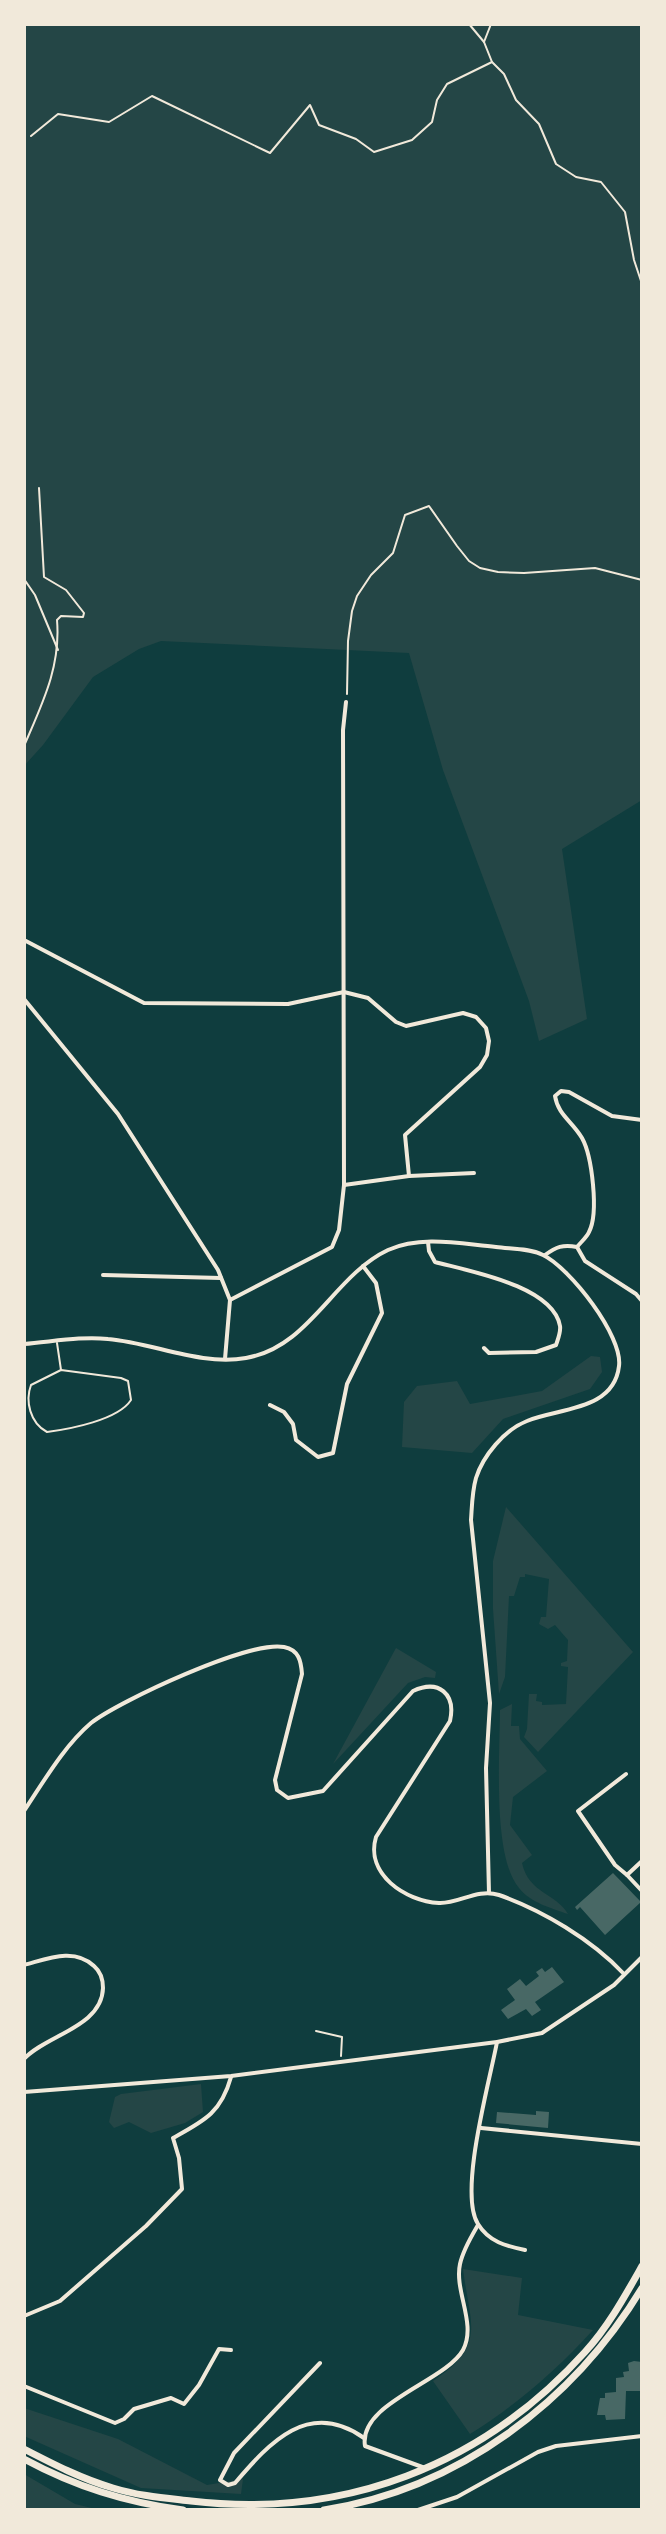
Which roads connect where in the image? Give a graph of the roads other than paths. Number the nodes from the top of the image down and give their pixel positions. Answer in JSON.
{"nodes":[{"id":1,"x":346,"y":702,"type":"road end"},
{"id":2,"x":24,"y":940,"type":"edge"},
{"id":3,"x":344,"y":992,"type":"junction"},
{"id":4,"x":24,"y":999,"type":"edge"},
{"id":5,"x":642,"y":1120,"type":"edge"},
{"id":6,"x":474,"y":1173,"type":"dead end"},
{"id":7,"x":409,"y":1176,"type":"junction"},
{"id":8,"x":344,"y":1185,"type":"junction"},
{"id":9,"x":428,"y":1242,"type":"junction"},
{"id":10,"x":577,"y":1247,"type":"junction"},
{"id":11,"x":544,"y":1255,"type":"junction"},
{"id":12,"x":363,"y":1266,"type":"junction"},
{"id":13,"x":103,"y":1275,"type":"dead end"},
{"id":14,"x":221,"y":1278,"type":"junction"},
{"id":15,"x":230,"y":1300,"type":"junction"},
{"id":16,"x":642,"y":1301,"type":"edge"},
{"id":17,"x":57,"y":1341,"type":"junction"},
{"id":18,"x":24,"y":1344,"type":"edge"},
{"id":19,"x":484,"y":1348,"type":"dead end"},
{"id":20,"x":225,"y":1359,"type":"junction"},
{"id":21,"x":61,"y":1370,"type":"junction"},
{"id":22,"x":270,"y":1405,"type":"dead end"},
{"id":23,"x":626,"y":1774,"type":"dead end"},
{"id":24,"x":24,"y":1811,"type":"edge"},
{"id":25,"x":642,"y":1861,"type":"edge"},
{"id":26,"x":627,"y":1875,"type":"junction"},
{"id":27,"x":642,"y":1891,"type":"edge"},
{"id":28,"x":489,"y":1893,"type":"junction"},
{"id":29,"x":641,"y":1960,"type":"edge"},
{"id":30,"x":24,"y":1965,"type":"edge"},
{"id":31,"x":623,"y":1973,"type":"junction"},
{"id":32,"x":497,"y":2042,"type":"junction"},
{"id":33,"x":24,"y":2059,"type":"edge"},
{"id":34,"x":231,"y":2076,"type":"junction"},
{"id":35,"x":24,"y":2092,"type":"edge"},
{"id":36,"x":481,"y":2128,"type":"junction"},
{"id":37,"x":642,"y":2144,"type":"edge"},
{"id":38,"x":478,"y":2225,"type":"junction"},
{"id":39,"x":525,"y":2250,"type":"dead end"},
{"id":40,"x":642,"y":2266,"type":"edge"},
{"id":41,"x":642,"y":2288,"type":"edge"},
{"id":42,"x":24,"y":2316,"type":"edge"},
{"id":43,"x":231,"y":2350,"type":"dead end"},
{"id":44,"x":320,"y":2363,"type":"dead end"},
{"id":45,"x":24,"y":2386,"type":"edge"},
{"id":46,"x":642,"y":2436,"type":"edge"},
{"id":47,"x":364,"y":2438,"type":"junction"},
{"id":48,"x":24,"y":2449,"type":"edge"},
{"id":49,"x":24,"y":2459,"type":"edge"},
{"id":50,"x":427,"y":2468,"type":"junction"},
{"id":51,"x":183,"y":2510,"type":"edge"},
{"id":52,"x":324,"y":2510,"type":"edge"},
{"id":53,"x":418,"y":2510,"type":"edge"}],
"edges":[{"from":1,"to":3,"type":"street"},
{"from":2,"to":3,"type":"street"},
{"from":3,"to":7,"type":"street"},
{"from":3,"to":8,"type":"street"},
{"from":4,"to":14,"type":"street"},
{"from":5,"to":10,"type":"street"},
{"from":6,"to":7,"type":"street"},
{"from":7,"to":8,"type":"street"},
{"from":8,"to":15,"type":"street"},
{"from":9,"to":11,"type":"street"},
{"from":9,"to":12,"type":"street"},
{"from":9,"to":19,"type":"street"},
{"from":10,"to":11,"type":"street"},
{"from":10,"to":16,"type":"street"},
{"from":11,"to":28,"type":"street"},
{"from":12,"to":20,"type":"street"},
{"from":12,"to":22,"type":"street"},
{"from":13,"to":14,"type":"street"},
{"from":14,"to":15,"type":"street"},
{"from":15,"to":20,"type":"street"},
{"from":17,"to":18,"type":"street"},
{"from":17,"to":20,"type":"street"},
{"from":17,"to":21,"type":"lane"},
{"from":21,"to":21,"type":"lane"},
{"from":23,"to":26,"type":"street"},
{"from":24,"to":28,"type":"street"},
{"from":25,"to":26,"type":"street"},
{"from":26,"to":27,"type":"street"},
{"from":28,"to":31,"type":"street"},
{"from":29,"to":31,"type":"street"},
{"from":30,"to":33,"type":"street"},
{"from":31,"to":32,"type":"street"},
{"from":32,"to":34,"type":"street"},
{"from":32,"to":36,"type":"street"},
{"from":34,"to":35,"type":"street"},
{"from":34,"to":42,"type":"street"},
{"from":36,"to":37,"type":"street"},
{"from":36,"to":38,"type":"street"},
{"from":38,"to":39,"type":"street"},
{"from":38,"to":47,"type":"street"},
{"from":40,"to":50,"type":"main road"},
{"from":41,"to":52,"type":"main road"},
{"from":43,"to":45,"type":"street"},
{"from":44,"to":47,"type":"street"},
{"from":46,"to":53,"type":"street"},
{"from":47,"to":50,"type":"street"},
{"from":48,"to":50,"type":"main road"},
{"from":49,"to":51,"type":"main road"}]}
